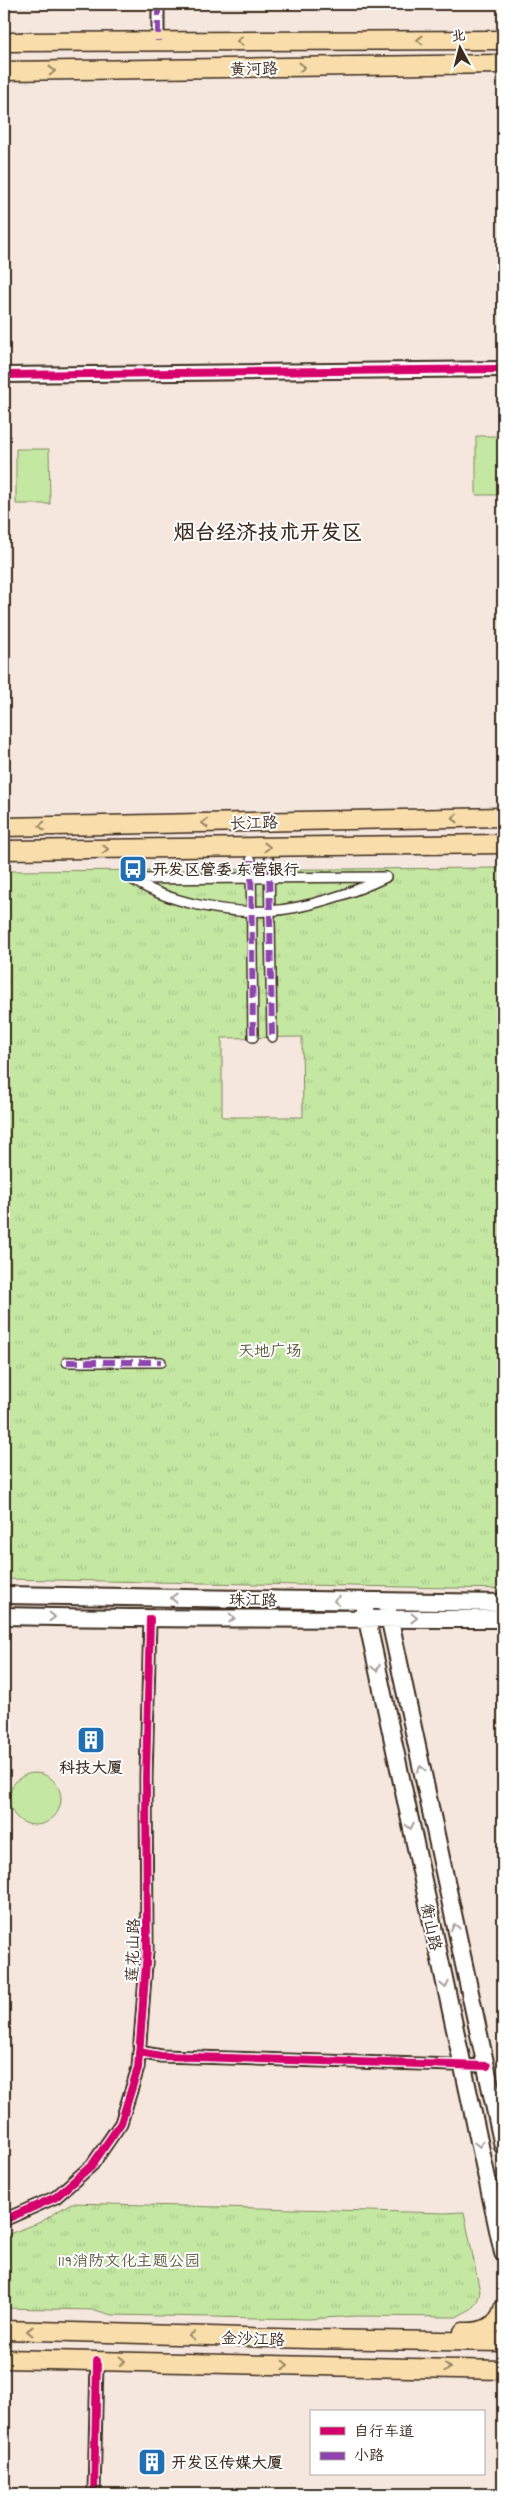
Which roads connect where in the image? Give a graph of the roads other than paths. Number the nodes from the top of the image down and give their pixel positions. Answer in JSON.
{"nodes":[{"id":1,"x":158,"y":4,"type":"edge"},
{"id":2,"x":503,"y":40,"type":"edge"},
{"id":3,"x":158,"y":41,"type":"junction"},
{"id":4,"x":4,"y":42,"type":"edge"},
{"id":5,"x":503,"y":64,"type":"edge"},
{"id":6,"x":4,"y":71,"type":"edge"},
{"id":7,"x":503,"y":369,"type":"edge"},
{"id":8,"x":4,"y":375,"type":"edge"},
{"id":9,"x":503,"y":817,"type":"edge"},
{"id":10,"x":4,"y":827,"type":"edge"},
{"id":11,"x":503,"y":844,"type":"edge"},
{"id":12,"x":4,"y":850,"type":"edge"},
{"id":13,"x":251,"y":860,"type":"dead end"},
{"id":14,"x":269,"y":861,"type":"dead end"},
{"id":15,"x":252,"y":911,"type":"junction"},
{"id":16,"x":270,"y":911,"type":"junction"},
{"id":17,"x":253,"y":1037,"type":"dead end"},
{"id":18,"x":272,"y":1037,"type":"dead end"},
{"id":19,"x":67,"y":1362,"type":"dead end"},
{"id":20,"x":161,"y":1362,"type":"dead end"},
{"id":21,"x":4,"y":1595,"type":"edge"},
{"id":22,"x":363,"y":1601,"type":"junction"},
{"id":23,"x":386,"y":1602,"type":"junction"},
{"id":24,"x":503,"y":1603,"type":"edge"},
{"id":25,"x":4,"y":1616,"type":"edge"},
{"id":26,"x":389,"y":1618,"type":"junction"},
{"id":27,"x":150,"y":1620,"type":"junction"},
{"id":28,"x":365,"y":1620,"type":"junction"},
{"id":29,"x":503,"y":1620,"type":"edge"},
{"id":30,"x":140,"y":2052,"type":"junction"},
{"id":31,"x":486,"y":2066,"type":"junction"},
{"id":32,"x":462,"y":2067,"type":"junction"},
{"id":33,"x":503,"y":2146,"type":"edge"},
{"id":34,"x":4,"y":2220,"type":"edge"},
{"id":35,"x":503,"y":2252,"type":"edge"},
{"id":36,"x":503,"y":2309,"type":"edge"},
{"id":37,"x":4,"y":2330,"type":"edge"},
{"id":38,"x":310,"y":2339,"type":"junction"},
{"id":39,"x":503,"y":2342,"type":"edge"},
{"id":40,"x":4,"y":2359,"type":"edge"},
{"id":41,"x":97,"y":2361,"type":"junction"},
{"id":42,"x":503,"y":2370,"type":"edge"},
{"id":43,"x":94,"y":2494,"type":"edge"}],
"edges":[{"from":1,"to":3,"type":"street"},
{"from":2,"to":3,"type":"main road","name":"黄河路","one_way":true},
{"from":3,"to":4,"type":"main road","name":"黄河路"},
{"from":6,"to":5,"type":"main road","name":"黄河路","one_way":true},
{"from":7,"to":8,"type":"street"},
{"from":9,"to":10,"type":"main road","name":"长江路","one_way":true},
{"from":12,"to":11,"type":"main road","name":"长江路","one_way":true},
{"from":13,"to":15,"type":"street"},
{"from":14,"to":16,"type":"street"},
{"from":15,"to":16,"type":"street"},
{"from":15,"to":16,"type":"street"},
{"from":15,"to":17,"type":"street"},
{"from":16,"to":18,"type":"street"},
{"from":19,"to":20,"type":"street"},
{"from":22,"to":21,"type":"main road","name":"珠江路","one_way":true},
{"from":22,"to":23,"type":"main road","name":"珠江路"},
{"from":22,"to":28,"type":"main road","name":"衡山路"},
{"from":23,"to":24,"type":"main road","name":"珠江路"},
{"from":23,"to":26,"type":"main road","name":"衡山路"},
{"from":25,"to":27,"type":"main road","one_way":true},
{"from":26,"to":28,"type":"main road"},
{"from":26,"to":29,"type":"main road","one_way":true},
{"from":31,"to":26,"type":"main road","name":"衡山路","one_way":true},
{"from":27,"to":28,"type":"main road","one_way":true},
{"from":27,"to":30,"type":"street","name":"莲花山路"},
{"from":28,"to":32,"type":"main road","name":"衡山路","one_way":true},
{"from":30,"to":32,"type":"street"},
{"from":30,"to":34,"type":"street","name":"莲花山路"},
{"from":31,"to":32,"type":"street"},
{"from":31,"to":33,"type":"main road","name":"衡山路"},
{"from":32,"to":35,"type":"main road","name":"衡山路","one_way":true},
{"from":36,"to":38,"type":"main road"},
{"from":38,"to":37,"type":"main road","name":"金沙江路","one_way":true},
{"from":38,"to":39,"type":"main road","name":"金沙江路"},
{"from":40,"to":41,"type":"main road","name":"金沙江路"},
{"from":41,"to":42,"type":"main road","name":"金沙江路","one_way":true},
{"from":41,"to":43,"type":"street"}]}
